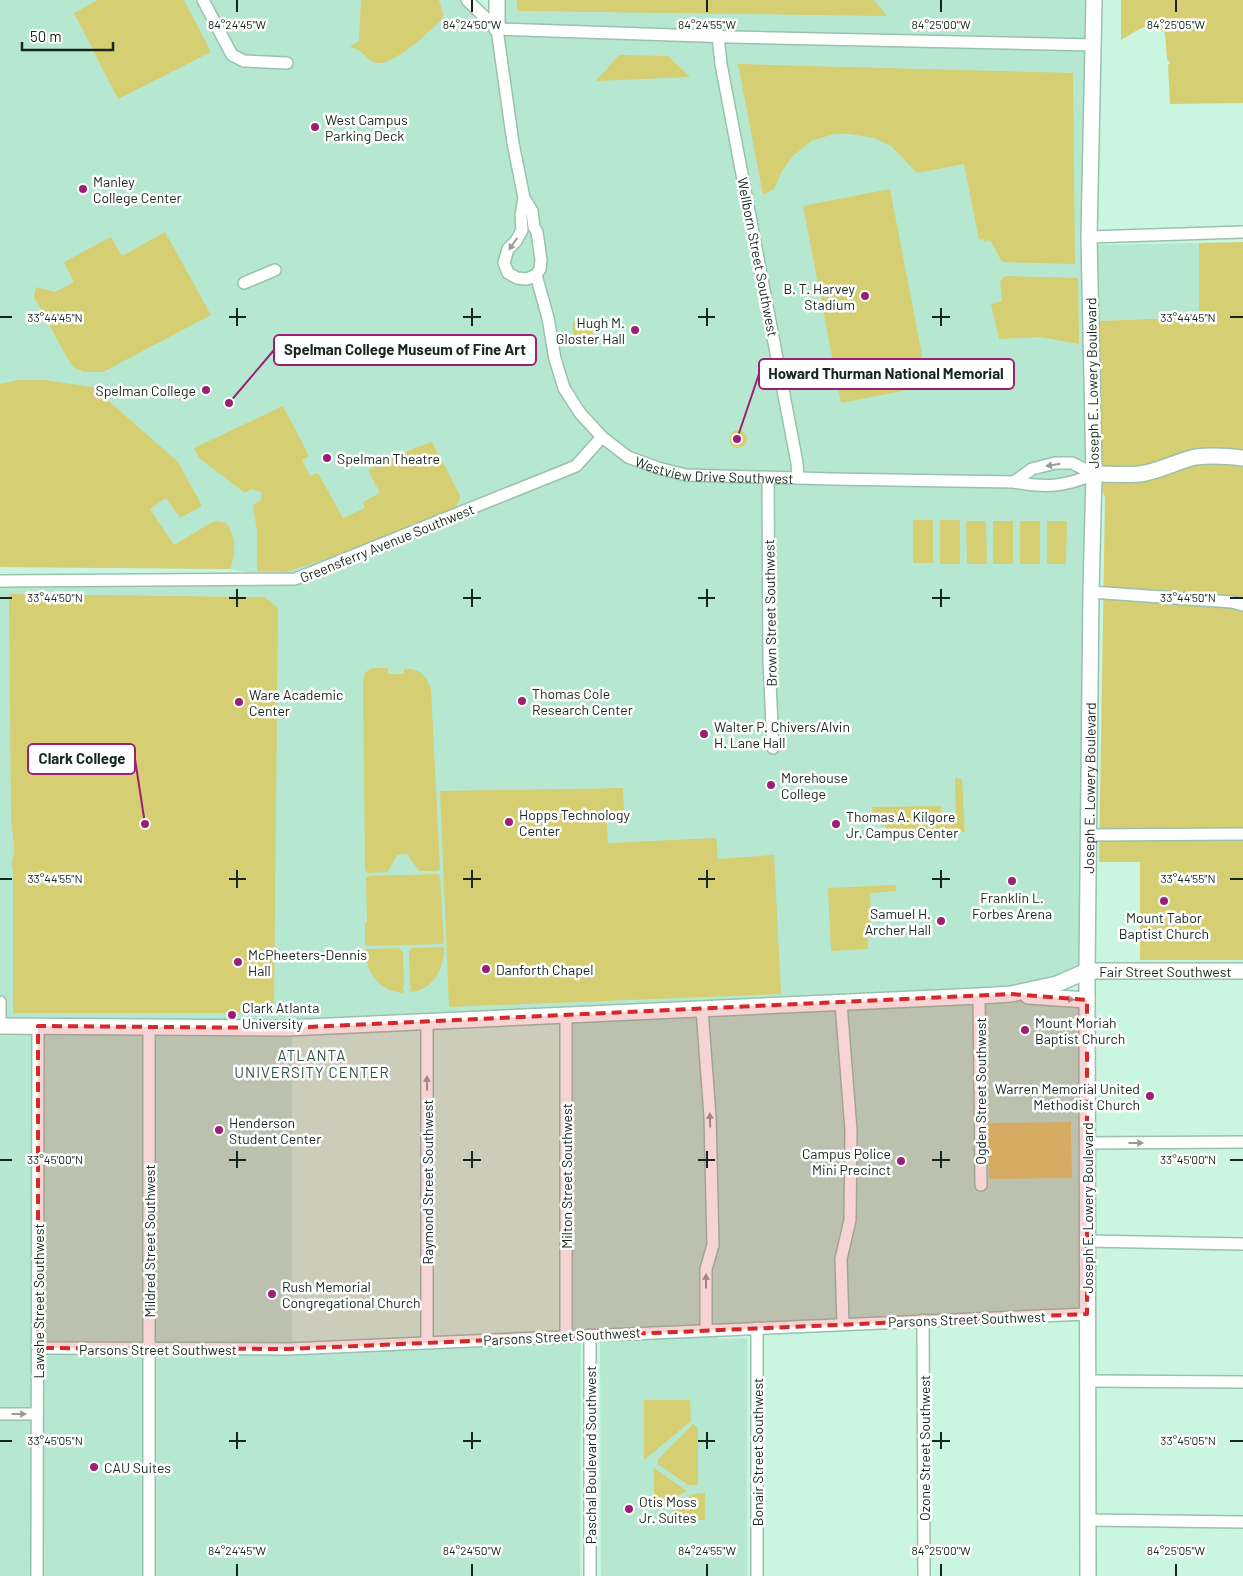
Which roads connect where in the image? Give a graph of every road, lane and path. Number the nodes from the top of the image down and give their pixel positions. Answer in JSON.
{"nodes":[{"id":1,"x":203,"y":0,"type":"edge"},
{"id":2,"x":467,"y":0,"type":"edge"},
{"id":3,"x":497,"y":0,"type":"edge"},
{"id":4,"x":1094,"y":0,"type":"edge"},
{"id":5,"x":496,"y":29,"type":"junction"},
{"id":6,"x":718,"y":36,"type":"junction"},
{"id":7,"x":1094,"y":45,"type":"junction"},
{"id":8,"x":287,"y":63,"type":"dead end"},
{"id":9,"x":524,"y":198,"type":"junction"},
{"id":10,"x":1243,"y":232,"type":"edge"},
{"id":11,"x":1089,"y":237,"type":"junction"},
{"id":12,"x":275,"y":270,"type":"dead end"},
{"id":13,"x":536,"y":274,"type":"junction"},
{"id":14,"x":244,"y":283,"type":"dead end"},
{"id":15,"x":602,"y":437,"type":"junction"},
{"id":16,"x":1243,"y":458,"type":"edge"},
{"id":17,"x":1094,"y":474,"type":"junction"},
{"id":18,"x":768,"y":478,"type":"junction"},
{"id":19,"x":798,"y":478,"type":"junction"},
{"id":20,"x":1014,"y":482,"type":"junction"},
{"id":21,"x":0,"y":581,"type":"edge"},
{"id":22,"x":1091,"y":592,"type":"junction"},
{"id":23,"x":1243,"y":605,"type":"edge"},
{"id":24,"x":773,"y":748,"type":"dead end"},
{"id":25,"x":1243,"y":834,"type":"edge"},
{"id":26,"x":1088,"y":835,"type":"junction"},
{"id":27,"x":1243,"y":971,"type":"edge"},
{"id":28,"x":1087,"y":972,"type":"junction"},
{"id":29,"x":1011,"y":994,"type":"junction"},
{"id":30,"x":980,"y":996,"type":"junction"},
{"id":31,"x":1087,"y":1000,"type":"junction"},
{"id":32,"x":0,"y":1002,"type":"edge"},
{"id":33,"x":841,"y":1003,"type":"junction"},
{"id":34,"x":702,"y":1009,"type":"junction"},
{"id":35,"x":566,"y":1015,"type":"junction"},
{"id":36,"x":428,"y":1022,"type":"junction"},
{"id":37,"x":0,"y":1026,"type":"edge"},
{"id":38,"x":38,"y":1026,"type":"junction"},
{"id":39,"x":149,"y":1027,"type":"junction"},
{"id":40,"x":1087,"y":1142,"type":"junction"},
{"id":41,"x":1243,"y":1142,"type":"edge"},
{"id":42,"x":981,"y":1185,"type":"dead end"},
{"id":43,"x":1087,"y":1241,"type":"junction"},
{"id":44,"x":1243,"y":1244,"type":"edge"},
{"id":45,"x":1087,"y":1314,"type":"junction"},
{"id":46,"x":923,"y":1320,"type":"junction"},
{"id":47,"x":843,"y":1324,"type":"junction"},
{"id":48,"x":757,"y":1328,"type":"junction"},
{"id":49,"x":706,"y":1330,"type":"junction"},
{"id":50,"x":590,"y":1335,"type":"junction"},
{"id":51,"x":566,"y":1336,"type":"junction"},
{"id":52,"x":427,"y":1342,"type":"junction"},
{"id":53,"x":38,"y":1348,"type":"junction"},
{"id":54,"x":149,"y":1349,"type":"junction"},
{"id":55,"x":1087,"y":1381,"type":"junction"},
{"id":56,"x":1243,"y":1382,"type":"edge"},
{"id":57,"x":0,"y":1414,"type":"edge"},
{"id":58,"x":37,"y":1414,"type":"junction"},
{"id":59,"x":1088,"y":1520,"type":"junction"},
{"id":60,"x":1243,"y":1522,"type":"edge"},
{"id":61,"x":37,"y":1576,"type":"edge"},
{"id":62,"x":149,"y":1576,"type":"edge"},
{"id":63,"x":590,"y":1576,"type":"edge"},
{"id":64,"x":757,"y":1576,"type":"edge"},
{"id":65,"x":924,"y":1576,"type":"edge"},
{"id":66,"x":1088,"y":1576,"type":"edge"}],
"edges":[{"from":1,"to":8,"type":"street"},
{"from":2,"to":5,"type":"street"},
{"from":3,"to":5,"type":"main road"},
{"from":4,"to":7,"type":"main road","name":"Joseph E. Lowery Boulevard"},
{"from":5,"to":6,"type":"street"},
{"from":5,"to":9,"type":"street","name":"Westview Drive Southwest"},
{"from":6,"to":7,"type":"street"},
{"from":6,"to":19,"type":"street","name":"Wellborn Street Southwest"},
{"from":7,"to":11,"type":"main road","name":"Joseph E. Lowery Boulevard"},
{"from":9,"to":13,"type":"street","name":"Westview Drive Southwest"},
{"from":9,"to":13,"type":"street","name":"Westview Drive Southwest","one_way":true},
{"from":10,"to":11,"type":"street"},
{"from":11,"to":17,"type":"main road","name":"Joseph E. Lowery Boulevard"},
{"from":12,"to":14,"type":"street"},
{"from":13,"to":15,"type":"street","name":"Westview Drive Southwest"},
{"from":15,"to":18,"type":"street","name":"Westview Drive Southwest"},
{"from":15,"to":21,"type":"street","name":"Greensferry Avenue Southwest"},
{"from":16,"to":17,"type":"main road","name":"Westview Drive Southwest"},
{"from":17,"to":20,"type":"street","name":"Westview Drive Southwest"},
{"from":17,"to":20,"type":"street","name":"Westview Drive Southwest","one_way":true},
{"from":17,"to":22,"type":"main road","name":"Joseph E. Lowery Boulevard"},
{"from":18,"to":19,"type":"street","name":"Westview Drive Southwest"},
{"from":18,"to":24,"type":"street","name":"Brown Street Southwest"},
{"from":19,"to":20,"type":"street","name":"Westview Drive Southwest"},
{"from":22,"to":23,"type":"street"},
{"from":22,"to":26,"type":"main road","name":"Joseph E. Lowery Boulevard"},
{"from":25,"to":26,"type":"street"},
{"from":26,"to":28,"type":"main road","name":"Joseph E. Lowery Boulevard"},
{"from":27,"to":28,"type":"main road","name":"Fair Street Southwest"},
{"from":28,"to":29,"type":"main road"},
{"from":28,"to":31,"type":"main road","name":"Joseph E. Lowery Boulevard"},
{"from":29,"to":30,"type":"main road"},
{"from":29,"to":31,"type":"main road","one_way":true},
{"from":30,"to":33,"type":"main road"},
{"from":30,"to":42,"type":"street","name":"Ogden Street Southwest"},
{"from":31,"to":40,"type":"main road","name":"Joseph E. Lowery Boulevard"},
{"from":32,"to":37,"type":"street"},
{"from":33,"to":34,"type":"main road"},
{"from":33,"to":47,"type":"street"},
{"from":34,"to":35,"type":"main road"},
{"from":49,"to":34,"type":"street","one_way":true},
{"from":35,"to":36,"type":"main road"},
{"from":35,"to":51,"type":"street","name":"Milton Street Southwest"},
{"from":36,"to":39,"type":"main road"},
{"from":52,"to":36,"type":"street","name":"Raymond Street Southwest","one_way":true},
{"from":37,"to":38,"type":"main road"},
{"from":38,"to":39,"type":"main road"},
{"from":38,"to":53,"type":"street","name":"Lawshe Street Southwest"},
{"from":39,"to":54,"type":"street","name":"Mildred Street Southwest"},
{"from":40,"to":41,"type":"street","one_way":true},
{"from":40,"to":43,"type":"main road","name":"Joseph E. Lowery Boulevard"},
{"from":43,"to":44,"type":"street"},
{"from":43,"to":45,"type":"main road","name":"Joseph E. Lowery Boulevard"},
{"from":45,"to":46,"type":"street","name":"Parsons Street Southwest"},
{"from":45,"to":55,"type":"main road","name":"Joseph E. Lowery Boulevard"},
{"from":46,"to":47,"type":"street","name":"Parsons Street Southwest"},
{"from":46,"to":65,"type":"street","name":"Ozone Street Southwest"},
{"from":47,"to":48,"type":"street","name":"Parsons Street Southwest"},
{"from":48,"to":49,"type":"street","name":"Parsons Street Southwest"},
{"from":48,"to":64,"type":"street","name":"Bonair Street Southwest"},
{"from":49,"to":50,"type":"street","name":"Parsons Street Southwest"},
{"from":50,"to":51,"type":"street","name":"Parsons Street Southwest"},
{"from":50,"to":63,"type":"street","name":"Paschal Boulevard Southwest"},
{"from":51,"to":52,"type":"street","name":"Parsons Street Southwest"},
{"from":52,"to":54,"type":"street","name":"Parsons Street Southwest"},
{"from":53,"to":54,"type":"street","name":"Parsons Street Southwest"},
{"from":53,"to":58,"type":"street","name":"Lawshe Street Southwest"},
{"from":54,"to":62,"type":"street","name":"Mildred Street Southwest"},
{"from":55,"to":56,"type":"street"},
{"from":55,"to":59,"type":"main road","name":"Joseph E. Lowery Boulevard"},
{"from":57,"to":58,"type":"street","one_way":true},
{"from":58,"to":61,"type":"street","name":"Lawshe Street Southwest"},
{"from":59,"to":60,"type":"street"},
{"from":59,"to":66,"type":"main road","name":"Joseph E. Lowery Boulevard"}]}
